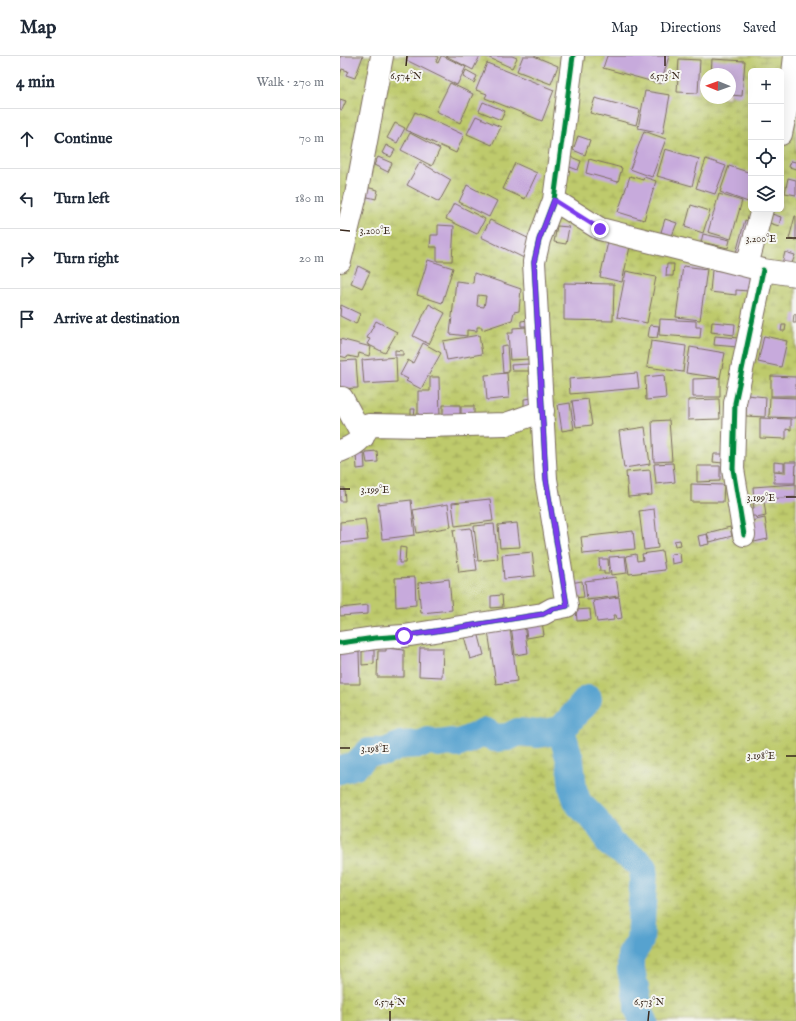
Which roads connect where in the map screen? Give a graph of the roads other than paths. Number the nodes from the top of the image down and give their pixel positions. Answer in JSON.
{"nodes":[{"id":1,"x":382,"y":56,"type":"edge"},
{"id":2,"x":573,"y":56,"type":"edge"},
{"id":3,"x":795,"y":56,"type":"edge"},
{"id":4,"x":794,"y":82,"type":"edge"},
{"id":5,"x":784,"y":122,"type":"edge"},
{"id":6,"x":554,"y":200,"type":"junction"},
{"id":7,"x":762,"y":212,"type":"edge"},
{"id":8,"x":340,"y":261,"type":"edge"},
{"id":9,"x":755,"y":268,"type":"junction"},
{"id":10,"x":796,"y":275,"type":"edge"},
{"id":11,"x":340,"y":398,"type":"edge"},
{"id":12,"x":543,"y":411,"type":"junction"},
{"id":13,"x":363,"y":437,"type":"junction"},
{"id":14,"x":340,"y":451,"type":"edge"},
{"id":15,"x":744,"y":535,"type":"dead end"},
{"id":16,"x":340,"y":643,"type":"edge"}],
"edges":[{"from":1,"to":8,"type":"street"},
{"from":2,"to":6,"type":"street"},
{"from":3,"to":4,"type":"street"},
{"from":4,"to":5,"type":"street"},
{"from":6,"to":9,"type":"street"},
{"from":6,"to":12,"type":"street"},
{"from":7,"to":9,"type":"street"},
{"from":9,"to":10,"type":"street"},
{"from":9,"to":15,"type":"street"},
{"from":11,"to":13,"type":"street"},
{"from":12,"to":13,"type":"street"},
{"from":12,"to":16,"type":"street"},
{"from":13,"to":14,"type":"street"}]}
